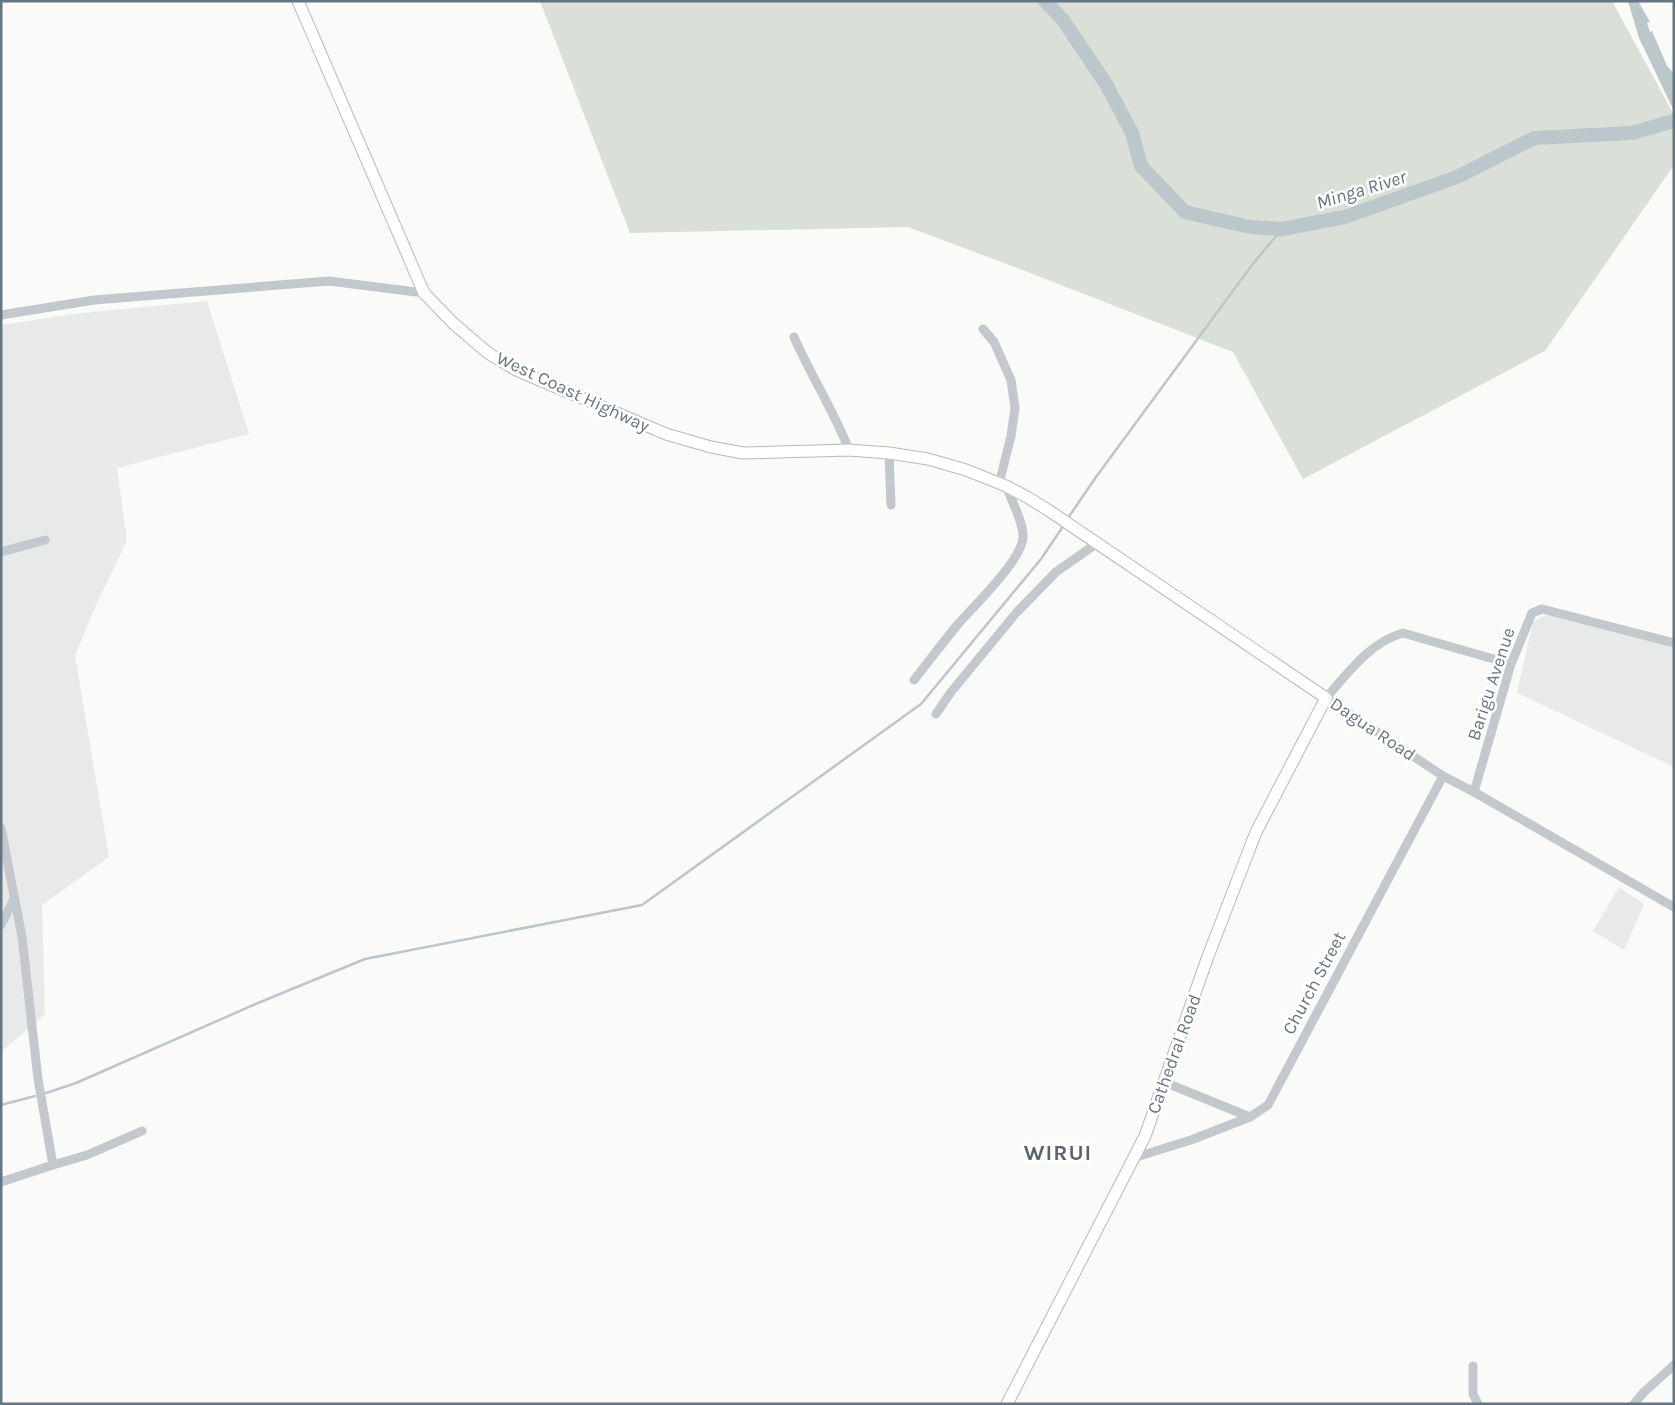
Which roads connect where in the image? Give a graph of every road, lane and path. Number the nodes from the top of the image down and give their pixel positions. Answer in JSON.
{"nodes":[{"id":1,"x":298,"y":1,"type":"edge"},
{"id":2,"x":424,"y":293,"type":"junction"},
{"id":3,"x":1,"y":315,"type":"edge"},
{"id":4,"x":983,"y":329,"type":"dead end"},
{"id":5,"x":794,"y":337,"type":"dead end"},
{"id":6,"x":849,"y":450,"type":"junction"},
{"id":7,"x":889,"y":453,"type":"junction"},
{"id":8,"x":1002,"y":485,"type":"junction"},
{"id":9,"x":891,"y":505,"type":"dead end"},
{"id":10,"x":1083,"y":534,"type":"joint"},
{"id":11,"x":45,"y":540,"type":"dead end"},
{"id":12,"x":1096,"y":544,"type":"junction"},
{"id":13,"x":1,"y":552,"type":"edge"},
{"id":14,"x":1674,"y":643,"type":"edge"},
{"id":15,"x":1510,"y":664,"type":"junction"},
{"id":16,"x":914,"y":680,"type":"dead end"},
{"id":17,"x":1326,"y":698,"type":"junction"},
{"id":18,"x":936,"y":714,"type":"dead end"},
{"id":19,"x":1443,"y":776,"type":"junction"},
{"id":20,"x":1474,"y":792,"type":"junction"},
{"id":21,"x":1,"y":828,"type":"edge"},
{"id":22,"x":14,"y":899,"type":"junction"},
{"id":23,"x":1674,"y":907,"type":"edge"},
{"id":24,"x":1,"y":925,"type":"edge"},
{"id":25,"x":1164,"y":1082,"type":"junction"},
{"id":26,"x":1250,"y":1117,"type":"junction"},
{"id":27,"x":142,"y":1132,"type":"dead end"},
{"id":28,"x":1133,"y":1158,"type":"junction"},
{"id":29,"x":53,"y":1165,"type":"junction"},
{"id":30,"x":1,"y":1182,"type":"edge"},
{"id":31,"x":1674,"y":1365,"type":"edge"},
{"id":32,"x":1473,"y":1366,"type":"dead end"},
{"id":33,"x":1006,"y":1404,"type":"edge"},
{"id":34,"x":1478,"y":1404,"type":"edge"},
{"id":35,"x":1634,"y":1404,"type":"edge"}],
"edges":[{"from":1,"to":2,"type":"main road","name":"West Coast Highway"},
{"from":2,"to":3,"type":"street"},
{"from":2,"to":6,"type":"main road","name":"West Coast Highway"},
{"from":4,"to":8,"type":"street"},
{"from":5,"to":6,"type":"street"},
{"from":6,"to":7,"type":"main road","name":"West Coast Highway"},
{"from":7,"to":8,"type":"main road","name":"West Coast Highway"},
{"from":7,"to":9,"type":"street"},
{"from":8,"to":10,"type":"main road","name":"West Coast Highway"},
{"from":8,"to":16,"type":"street"},
{"from":10,"to":12,"type":"main road","name":"Dagua Road"},
{"from":11,"to":13,"type":"street"},
{"from":12,"to":17,"type":"main road","name":"Dagua Road"},
{"from":12,"to":18,"type":"street"},
{"from":14,"to":15,"type":"street","name":"Barigu Avenue"},
{"from":15,"to":17,"type":"street"},
{"from":15,"to":20,"type":"street","name":"Barigu Avenue"},
{"from":17,"to":19,"type":"street","name":"Dagua Road"},
{"from":17,"to":25,"type":"main road","name":"Cathedral Road"},
{"from":19,"to":20,"type":"street","name":"Dagua Road"},
{"from":19,"to":26,"type":"street","name":"Church Street"},
{"from":20,"to":23,"type":"street","name":"Dagua Road"},
{"from":21,"to":22,"type":"street"},
{"from":22,"to":24,"type":"street"},
{"from":22,"to":29,"type":"street"},
{"from":25,"to":26,"type":"street"},
{"from":25,"to":28,"type":"main road","name":"Cathedral Road"},
{"from":26,"to":28,"type":"street","name":"Church Street"},
{"from":27,"to":29,"type":"street"},
{"from":28,"to":33,"type":"main road","name":"Cathedral Road"},
{"from":29,"to":30,"type":"street"},
{"from":31,"to":35,"type":"street"},
{"from":32,"to":34,"type":"street"}]}
